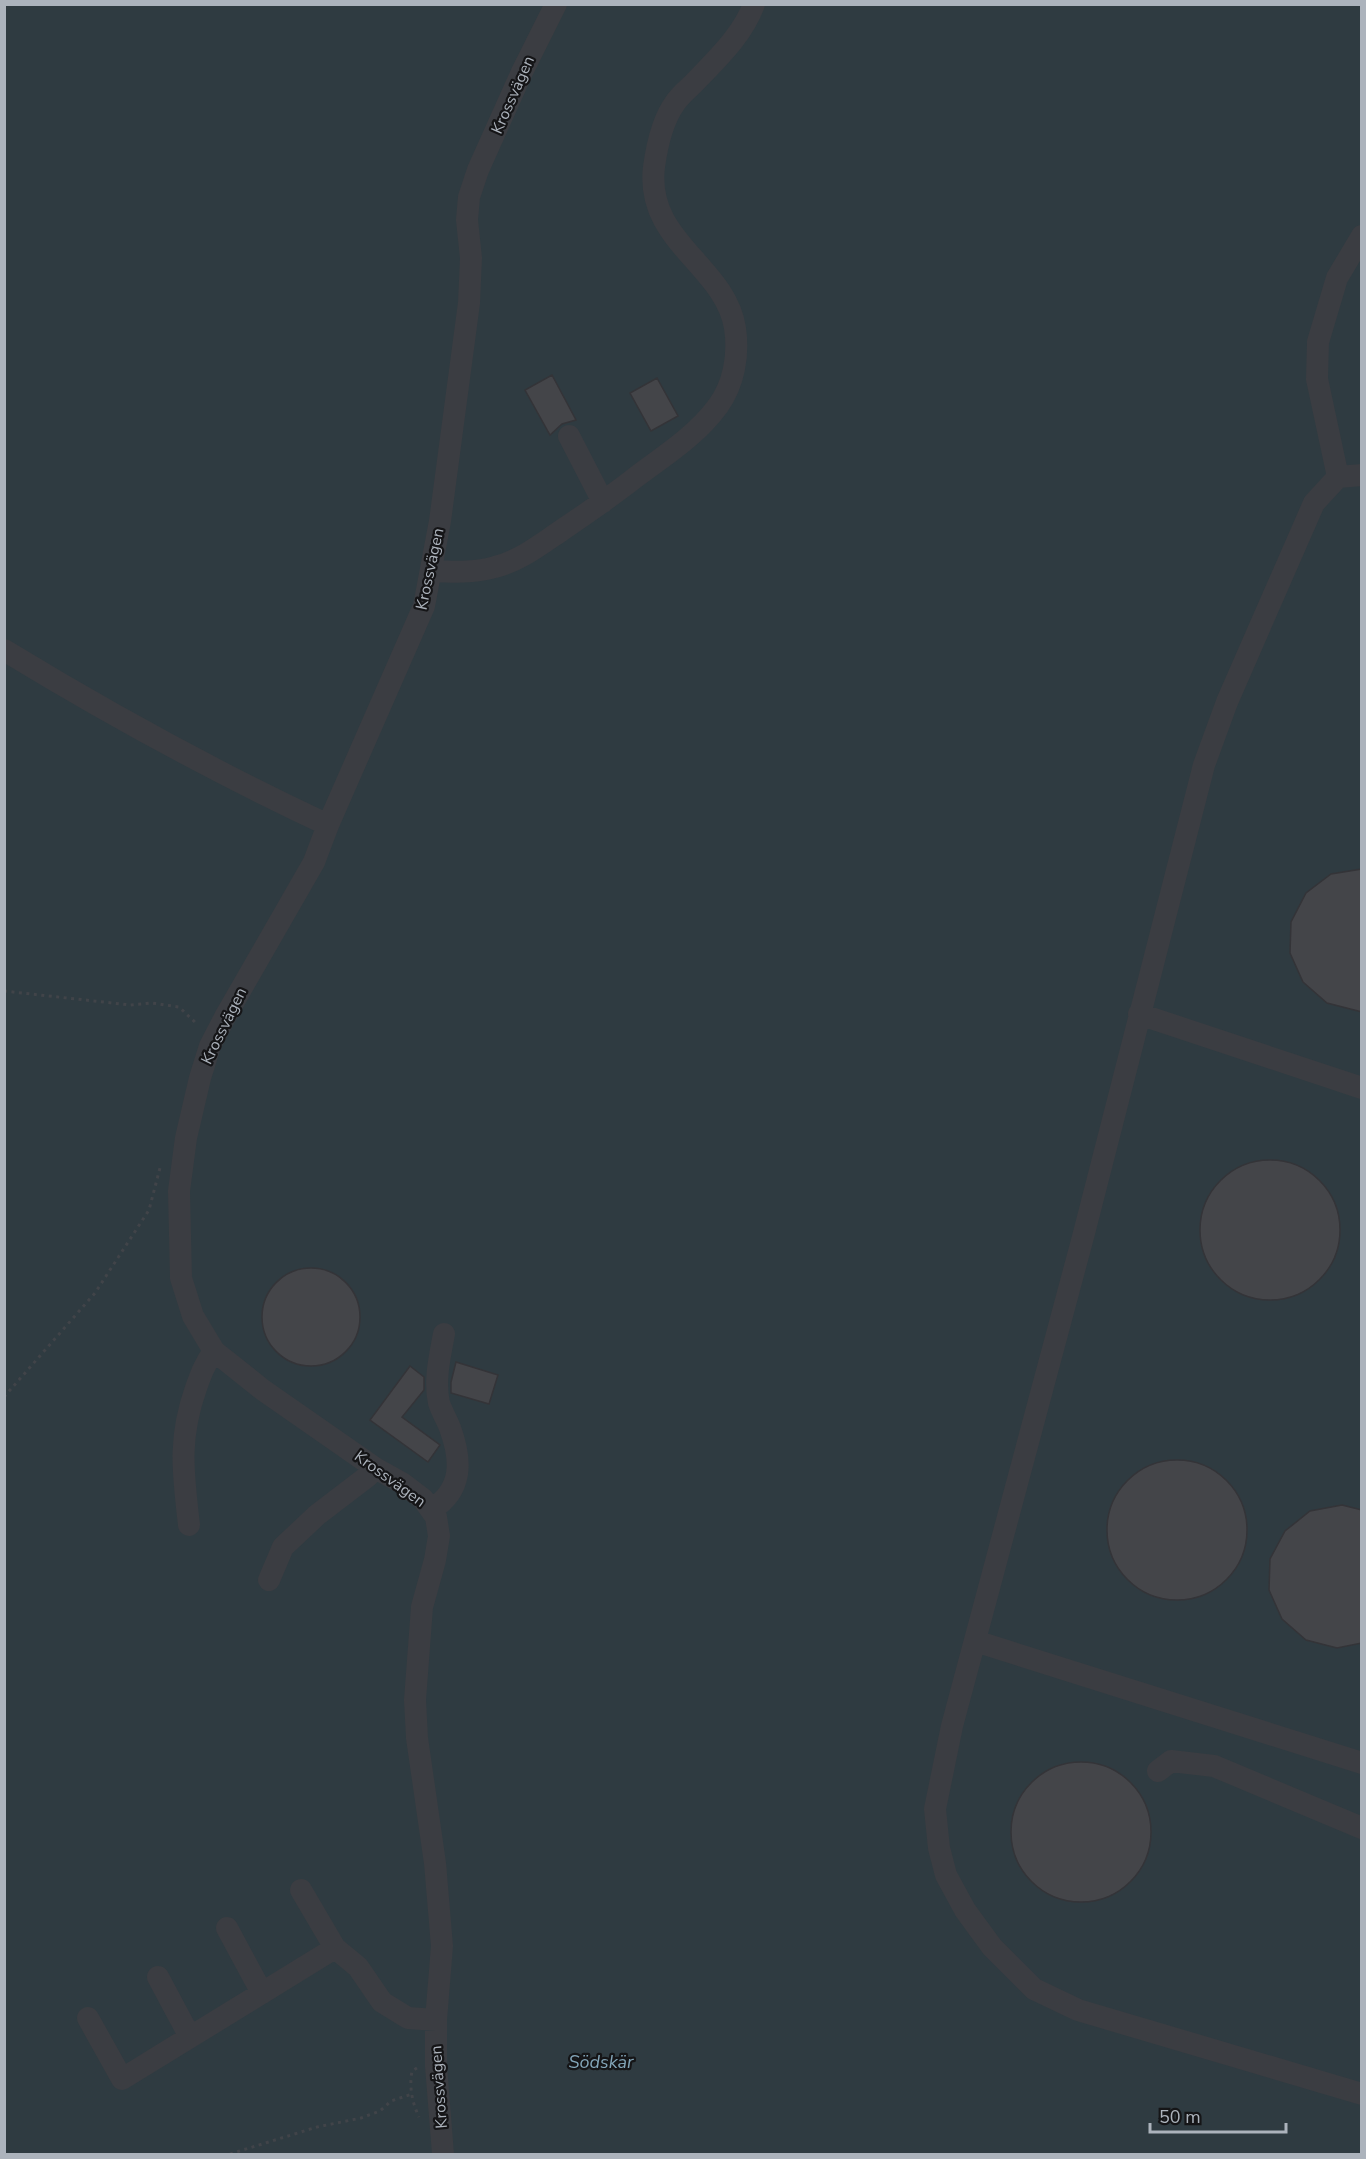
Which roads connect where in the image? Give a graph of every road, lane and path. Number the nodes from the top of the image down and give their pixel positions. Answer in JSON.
{"nodes":[{"id":1,"x":556,"y":4,"type":"edge"},
{"id":2,"x":754,"y":4,"type":"edge"},
{"id":3,"x":1362,"y":236,"type":"edge"},
{"id":4,"x":568,"y":436,"type":"dead end"},
{"id":5,"x":1362,"y":475,"type":"edge"},
{"id":6,"x":1338,"y":477,"type":"junction"},
{"id":7,"x":603,"y":502,"type":"junction"},
{"id":8,"x":432,"y":571,"type":"junction"},
{"id":9,"x":4,"y":650,"type":"edge"},
{"id":10,"x":328,"y":825,"type":"junction"},
{"id":11,"x":4,"y":991,"type":"edge"},
{"id":12,"x":1139,"y":1014,"type":"junction"},
{"id":13,"x":210,"y":1046,"type":"junction"},
{"id":14,"x":1362,"y":1088,"type":"edge"},
{"id":15,"x":163,"y":1156,"type":"dead end"},
{"id":16,"x":444,"y":1334,"type":"dead end"},
{"id":17,"x":214,"y":1351,"type":"junction"},
{"id":18,"x":4,"y":1397,"type":"edge"},
{"id":19,"x":375,"y":1467,"type":"junction"},
{"id":20,"x":431,"y":1510,"type":"junction"},
{"id":21,"x":189,"y":1525,"type":"dead end"},
{"id":22,"x":269,"y":1580,"type":"dead end"},
{"id":23,"x":975,"y":1641,"type":"junction"},
{"id":24,"x":1362,"y":1763,"type":"edge"},
{"id":25,"x":1158,"y":1771,"type":"dead end"},
{"id":26,"x":1362,"y":1828,"type":"edge"},
{"id":27,"x":301,"y":1890,"type":"dead end"},
{"id":28,"x":226,"y":1928,"type":"dead end"},
{"id":29,"x":335,"y":1948,"type":"junction"},
{"id":30,"x":158,"y":1977,"type":"dead end"},
{"id":31,"x":262,"y":1993,"type":"junction"},
{"id":32,"x":88,"y":2018,"type":"dead end"},
{"id":33,"x":436,"y":2020,"type":"junction"},
{"id":34,"x":190,"y":2037,"type":"junction"},
{"id":35,"x":412,"y":2094,"type":"dead end"},
{"id":36,"x":1362,"y":2094,"type":"edge"},
{"id":37,"x":230,"y":2154,"type":"edge"},
{"id":38,"x":444,"y":2154,"type":"edge"}],
"edges":[{"from":1,"to":8,"type":"street","name":"Krossvägen"},
{"from":2,"to":7,"type":"street"},
{"from":3,"to":6,"type":"street"},
{"from":4,"to":7,"type":"street"},
{"from":5,"to":6,"type":"street"},
{"from":6,"to":12,"type":"street"},
{"from":7,"to":8,"type":"street"},
{"from":8,"to":10,"type":"street","name":"Krossvägen"},
{"from":9,"to":10,"type":"street"},
{"from":10,"to":13,"type":"street","name":"Krossvägen"},
{"from":11,"to":13,"type":"path"},
{"from":12,"to":14,"type":"street"},
{"from":12,"to":23,"type":"street"},
{"from":13,"to":17,"type":"street","name":"Krossvägen"},
{"from":15,"to":18,"type":"path"},
{"from":16,"to":20,"type":"street"},
{"from":17,"to":19,"type":"street","name":"Krossvägen"},
{"from":17,"to":21,"type":"street"},
{"from":19,"to":20,"type":"street","name":"Krossvägen"},
{"from":19,"to":22,"type":"street"},
{"from":20,"to":33,"type":"street","name":"Krossvägen"},
{"from":23,"to":24,"type":"street"},
{"from":23,"to":36,"type":"street"},
{"from":25,"to":26,"type":"street"},
{"from":27,"to":29,"type":"street"},
{"from":28,"to":31,"type":"street"},
{"from":29,"to":31,"type":"street"},
{"from":29,"to":33,"type":"street"},
{"from":30,"to":34,"type":"street"},
{"from":31,"to":34,"type":"street"},
{"from":32,"to":34,"type":"street"},
{"from":33,"to":38,"type":"street","name":"Krossvägen"},
{"from":35,"to":37,"type":"path"}]}
